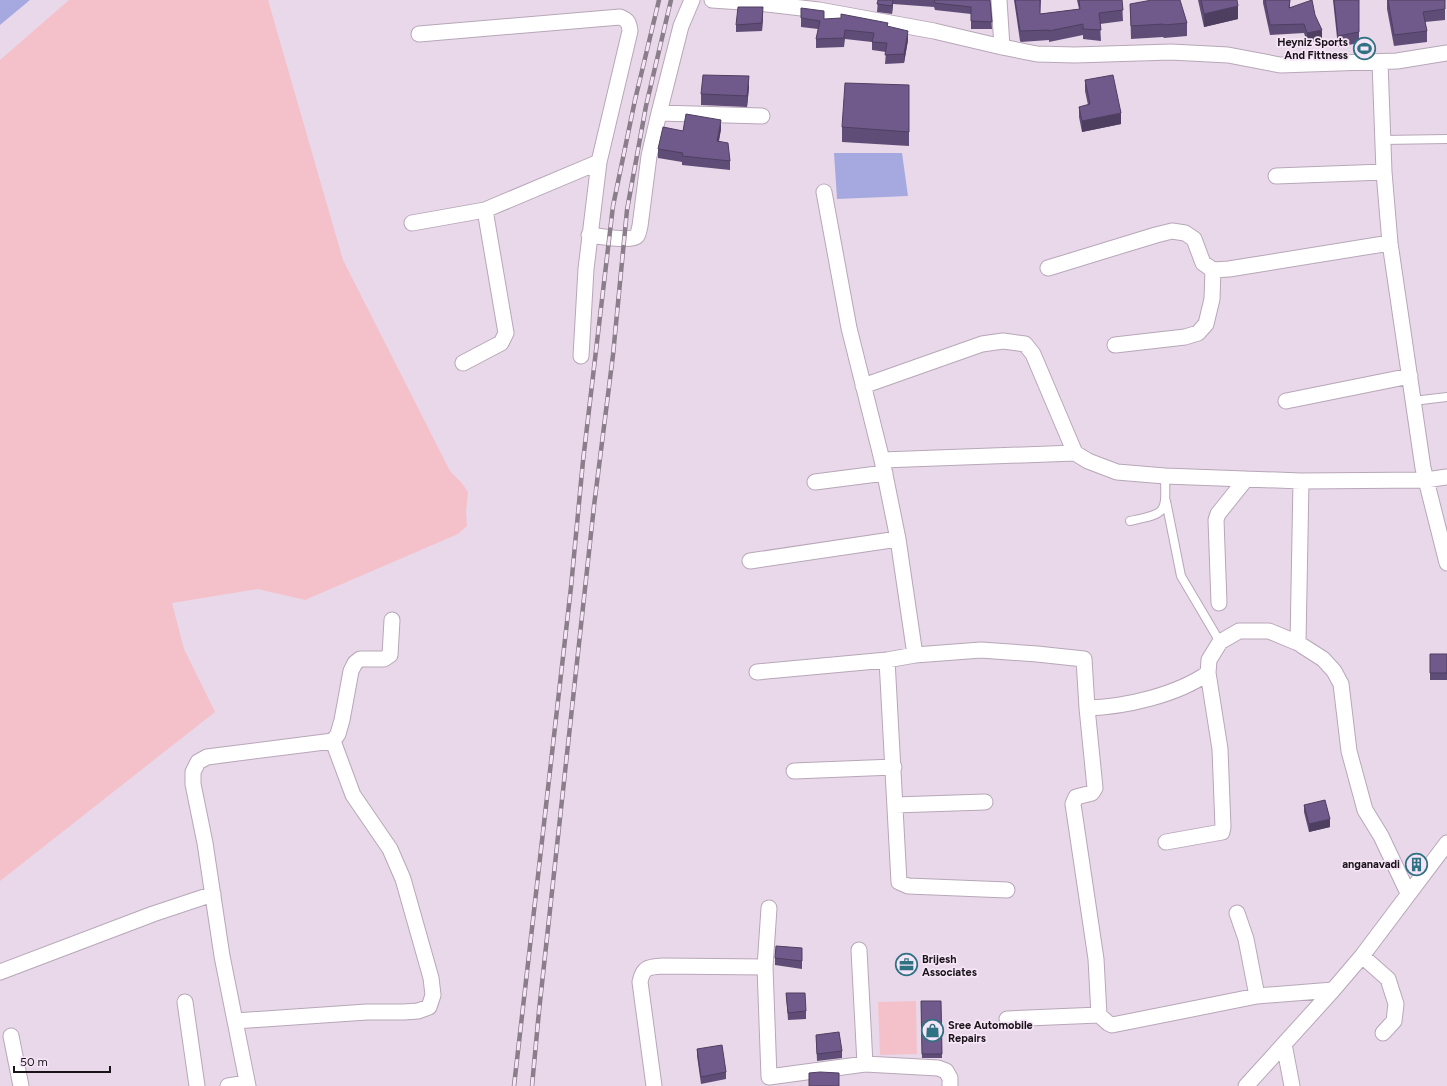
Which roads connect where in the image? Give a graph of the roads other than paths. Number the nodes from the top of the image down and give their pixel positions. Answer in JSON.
{"nodes":[{"id":1,"x":692,"y":0,"type":"edge"},
{"id":2,"x":712,"y":0,"type":"edge"},
{"id":3,"x":999,"y":0,"type":"edge"},
{"id":4,"x":419,"y":34,"type":"dead end"},
{"id":5,"x":1002,"y":47,"type":"junction"},
{"id":6,"x":1447,"y":53,"type":"edge"},
{"id":7,"x":1380,"y":62,"type":"junction"},
{"id":8,"x":659,"y":112,"type":"junction"},
{"id":9,"x":762,"y":116,"type":"dead end"},
{"id":10,"x":1447,"y":139,"type":"edge"},
{"id":11,"x":1383,"y":140,"type":"junction"},
{"id":12,"x":599,"y":162,"type":"junction"},
{"id":13,"x":1384,"y":172,"type":"junction"},
{"id":14,"x":1276,"y":176,"type":"dead end"},
{"id":15,"x":824,"y":192,"type":"dead end"},
{"id":16,"x":485,"y":210,"type":"junction"},
{"id":17,"x":412,"y":223,"type":"dead end"},
{"id":18,"x":589,"y":235,"type":"junction"},
{"id":19,"x":1390,"y":242,"type":"junction"},
{"id":20,"x":1048,"y":268,"type":"dead end"},
{"id":21,"x":1213,"y":270,"type":"junction"},
{"id":22,"x":1115,"y":345,"type":"dead end"},
{"id":23,"x":581,"y":356,"type":"dead end"},
{"id":24,"x":463,"y":363,"type":"dead end"},
{"id":25,"x":1410,"y":376,"type":"junction"},
{"id":26,"x":863,"y":386,"type":"junction"},
{"id":27,"x":1447,"y":397,"type":"edge"},
{"id":28,"x":1286,"y":401,"type":"dead end"},
{"id":29,"x":1413,"y":401,"type":"junction"},
{"id":30,"x":1075,"y":453,"type":"junction"},
{"id":31,"x":884,"y":466,"type":"junction"},
{"id":32,"x":1165,"y":476,"type":"junction"},
{"id":33,"x":1447,"y":477,"type":"edge"},
{"id":34,"x":1246,"y":479,"type":"junction"},
{"id":35,"x":1426,"y":480,"type":"junction"},
{"id":36,"x":1301,"y":481,"type":"junction"},
{"id":37,"x":815,"y":482,"type":"dead end"},
{"id":38,"x":1166,"y":501,"type":"junction"},
{"id":39,"x":1130,"y":521,"type":"dead end"},
{"id":40,"x":898,"y":539,"type":"junction"},
{"id":41,"x":750,"y":561,"type":"dead end"},
{"id":42,"x":1447,"y":563,"type":"edge"},
{"id":43,"x":1219,"y":603,"type":"dead end"},
{"id":44,"x":392,"y":620,"type":"dead end"},
{"id":45,"x":1220,"y":642,"type":"junction"},
{"id":46,"x":1298,"y":643,"type":"junction"},
{"id":47,"x":916,"y":655,"type":"junction"},
{"id":48,"x":887,"y":660,"type":"junction"},
{"id":49,"x":757,"y":672,"type":"dead end"},
{"id":50,"x":1208,"y":673,"type":"junction"},
{"id":51,"x":1088,"y":708,"type":"junction"},
{"id":52,"x":333,"y":741,"type":"junction"},
{"id":53,"x":894,"y":767,"type":"junction"},
{"id":54,"x":794,"y":771,"type":"dead end"},
{"id":55,"x":986,"y":802,"type":"dead end"},
{"id":56,"x":895,"y":805,"type":"junction"},
{"id":57,"x":1166,"y":842,"type":"dead end"},
{"id":58,"x":1447,"y":843,"type":"edge"},
{"id":59,"x":1007,"y":890,"type":"dead end"},
{"id":60,"x":1408,"y":893,"type":"junction"},
{"id":61,"x":212,"y":894,"type":"junction"},
{"id":62,"x":769,"y":908,"type":"dead end"},
{"id":63,"x":1237,"y":913,"type":"dead end"},
{"id":64,"x":859,"y":950,"type":"dead end"},
{"id":65,"x":1362,"y":956,"type":"junction"},
{"id":66,"x":765,"y":967,"type":"junction"},
{"id":67,"x":0,"y":972,"type":"edge"},
{"id":68,"x":1333,"y":990,"type":"junction"},
{"id":69,"x":1257,"y":996,"type":"junction"},
{"id":70,"x":185,"y":1002,"type":"dead end"},
{"id":71,"x":1099,"y":1015,"type":"junction"},
{"id":72,"x":1006,"y":1019,"type":"dead end"},
{"id":73,"x":235,"y":1021,"type":"junction"},
{"id":74,"x":1383,"y":1033,"type":"dead end"},
{"id":75,"x":11,"y":1036,"type":"dead end"},
{"id":76,"x":1284,"y":1044,"type":"junction"},
{"id":77,"x":865,"y":1064,"type":"junction"},
{"id":78,"x":769,"y":1082,"type":"edge"},
{"id":79,"x":247,"y":1085,"type":"edge"},
{"id":80,"x":21,"y":1086,"type":"edge"},
{"id":81,"x":197,"y":1086,"type":"edge"},
{"id":82,"x":228,"y":1086,"type":"edge"},
{"id":83,"x":654,"y":1086,"type":"edge"},
{"id":84,"x":950,"y":1086,"type":"edge"},
{"id":85,"x":1246,"y":1086,"type":"edge"},
{"id":86,"x":1292,"y":1086,"type":"edge"}],
"edges":[{"from":1,"to":8,"type":"street"},
{"from":2,"to":5,"type":"street"},
{"from":3,"to":5,"type":"street"},
{"from":4,"to":12,"type":"street"},
{"from":5,"to":7,"type":"street"},
{"from":6,"to":7,"type":"street"},
{"from":7,"to":11,"type":"street"},
{"from":8,"to":9,"type":"street"},
{"from":8,"to":18,"type":"street"},
{"from":10,"to":11,"type":"lane"},
{"from":11,"to":13,"type":"street"},
{"from":12,"to":16,"type":"street"},
{"from":12,"to":18,"type":"street"},
{"from":13,"to":14,"type":"street"},
{"from":13,"to":19,"type":"street"},
{"from":15,"to":26,"type":"street"},
{"from":16,"to":17,"type":"street"},
{"from":16,"to":24,"type":"street"},
{"from":18,"to":23,"type":"street"},
{"from":19,"to":21,"type":"street"},
{"from":19,"to":25,"type":"street"},
{"from":20,"to":21,"type":"street"},
{"from":21,"to":22,"type":"street"},
{"from":25,"to":28,"type":"street"},
{"from":25,"to":29,"type":"street"},
{"from":26,"to":30,"type":"street"},
{"from":26,"to":31,"type":"street"},
{"from":27,"to":29,"type":"lane"},
{"from":29,"to":35,"type":"street"},
{"from":30,"to":31,"type":"street"},
{"from":30,"to":32,"type":"street"},
{"from":31,"to":37,"type":"street"},
{"from":31,"to":40,"type":"street"},
{"from":32,"to":34,"type":"street"},
{"from":32,"to":38,"type":"lane"},
{"from":33,"to":35,"type":"street"},
{"from":34,"to":36,"type":"street"},
{"from":34,"to":43,"type":"street"},
{"from":35,"to":36,"type":"street"},
{"from":35,"to":42,"type":"street"},
{"from":36,"to":46,"type":"street"},
{"from":38,"to":39,"type":"lane"},
{"from":38,"to":45,"type":"lane"},
{"from":40,"to":41,"type":"street"},
{"from":40,"to":47,"type":"street"},
{"from":44,"to":52,"type":"street"},
{"from":45,"to":46,"type":"street"},
{"from":45,"to":50,"type":"street"},
{"from":46,"to":60,"type":"street"},
{"from":47,"to":48,"type":"street"},
{"from":47,"to":51,"type":"street"},
{"from":48,"to":49,"type":"street"},
{"from":48,"to":53,"type":"street"},
{"from":50,"to":51,"type":"street"},
{"from":50,"to":57,"type":"street"},
{"from":51,"to":71,"type":"street"},
{"from":52,"to":61,"type":"street"},
{"from":52,"to":73,"type":"street"},
{"from":53,"to":54,"type":"street"},
{"from":53,"to":56,"type":"street"},
{"from":55,"to":56,"type":"street"},
{"from":56,"to":59,"type":"street"},
{"from":58,"to":60,"type":"street"},
{"from":60,"to":65,"type":"street"},
{"from":61,"to":67,"type":"street"},
{"from":61,"to":73,"type":"street"},
{"from":62,"to":66,"type":"street"},
{"from":63,"to":69,"type":"street"},
{"from":64,"to":77,"type":"street"},
{"from":65,"to":68,"type":"street"},
{"from":65,"to":74,"type":"street"},
{"from":66,"to":78,"type":"street"},
{"from":66,"to":83,"type":"street"},
{"from":68,"to":69,"type":"street"},
{"from":68,"to":76,"type":"street"},
{"from":69,"to":71,"type":"street"},
{"from":70,"to":81,"type":"street"},
{"from":71,"to":72,"type":"street"},
{"from":73,"to":79,"type":"street"},
{"from":75,"to":80,"type":"street"},
{"from":76,"to":85,"type":"street"},
{"from":76,"to":86,"type":"street"},
{"from":77,"to":78,"type":"street"},
{"from":77,"to":84,"type":"street"},
{"from":79,"to":82,"type":"street"}]}
